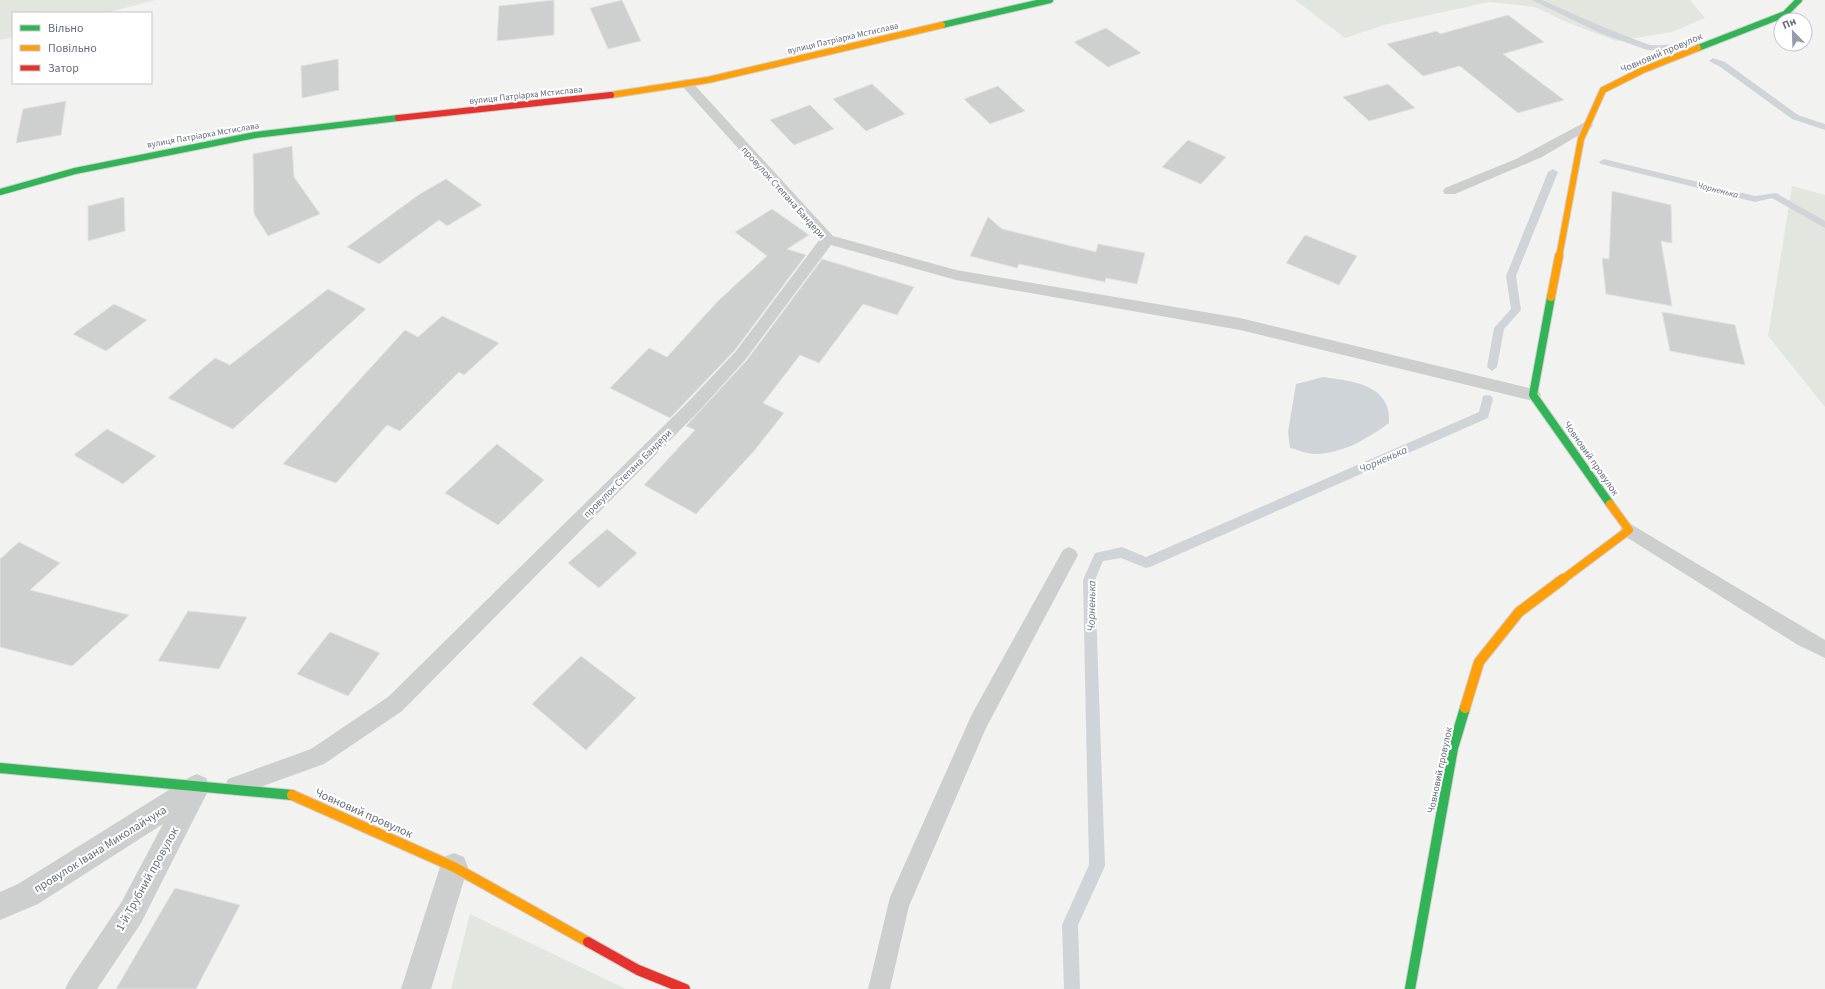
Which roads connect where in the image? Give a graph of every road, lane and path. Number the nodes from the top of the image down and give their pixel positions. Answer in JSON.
{"nodes":[{"id":1,"x":1050,"y":0,"type":"edge"},
{"id":2,"x":1799,"y":0,"type":"edge"},
{"id":3,"x":686,"y":83,"type":"junction"},
{"id":4,"x":1588,"y":125,"type":"junction"},
{"id":5,"x":1450,"y":191,"type":"dead end"},
{"id":6,"x":0,"y":192,"type":"edge"},
{"id":7,"x":828,"y":238,"type":"junction"},
{"id":8,"x":1533,"y":395,"type":"junction"},
{"id":9,"x":1629,"y":530,"type":"junction"},
{"id":10,"x":1069,"y":555,"type":"dead end"},
{"id":11,"x":1825,"y":649,"type":"edge"},
{"id":12,"x":0,"y":768,"type":"edge"},
{"id":13,"x":197,"y":787,"type":"junction"},
{"id":14,"x":225,"y":790,"type":"junction"},
{"id":15,"x":454,"y":867,"type":"junction"},
{"id":16,"x":0,"y":906,"type":"edge"},
{"id":17,"x":80,"y":989,"type":"edge"},
{"id":18,"x":416,"y":989,"type":"edge"},
{"id":19,"x":685,"y":989,"type":"edge"},
{"id":20,"x":880,"y":989,"type":"edge"},
{"id":21,"x":1410,"y":989,"type":"edge"}],
"edges":[{"from":1,"to":3,"type":"street","name":"вулиця Патріарха Мстислава"},
{"from":2,"to":4,"type":"street","name":"Човновий провулок"},
{"from":3,"to":6,"type":"street","name":"вулиця Патріарха Мстислава"},
{"from":3,"to":7,"type":"lane","name":"провулок Степана Бандери"},
{"from":4,"to":5,"type":"lane"},
{"from":4,"to":8,"type":"street","name":"Човновий провулок"},
{"from":7,"to":8,"type":"lane"},
{"from":7,"to":14,"type":"lane","name":"провулок Степана Бандери"},
{"from":8,"to":9,"type":"street","name":"Човновий провулок"},
{"from":9,"to":11,"type":"lane"},
{"from":9,"to":21,"type":"street","name":"Човновий провулок"},
{"from":10,"to":20,"type":"lane"},
{"from":12,"to":13,"type":"street","name":"Човновий провулок"},
{"from":13,"to":14,"type":"street","name":"Човновий провулок"},
{"from":13,"to":16,"type":"street","name":"провулок Івана Миколайчука"},
{"from":13,"to":17,"type":"street","name":"1-й Трубний провулок"},
{"from":14,"to":15,"type":"street","name":"Човновий провулок"},
{"from":15,"to":18,"type":"street"},
{"from":15,"to":19,"type":"street","name":"Човновий провулок"}]}
